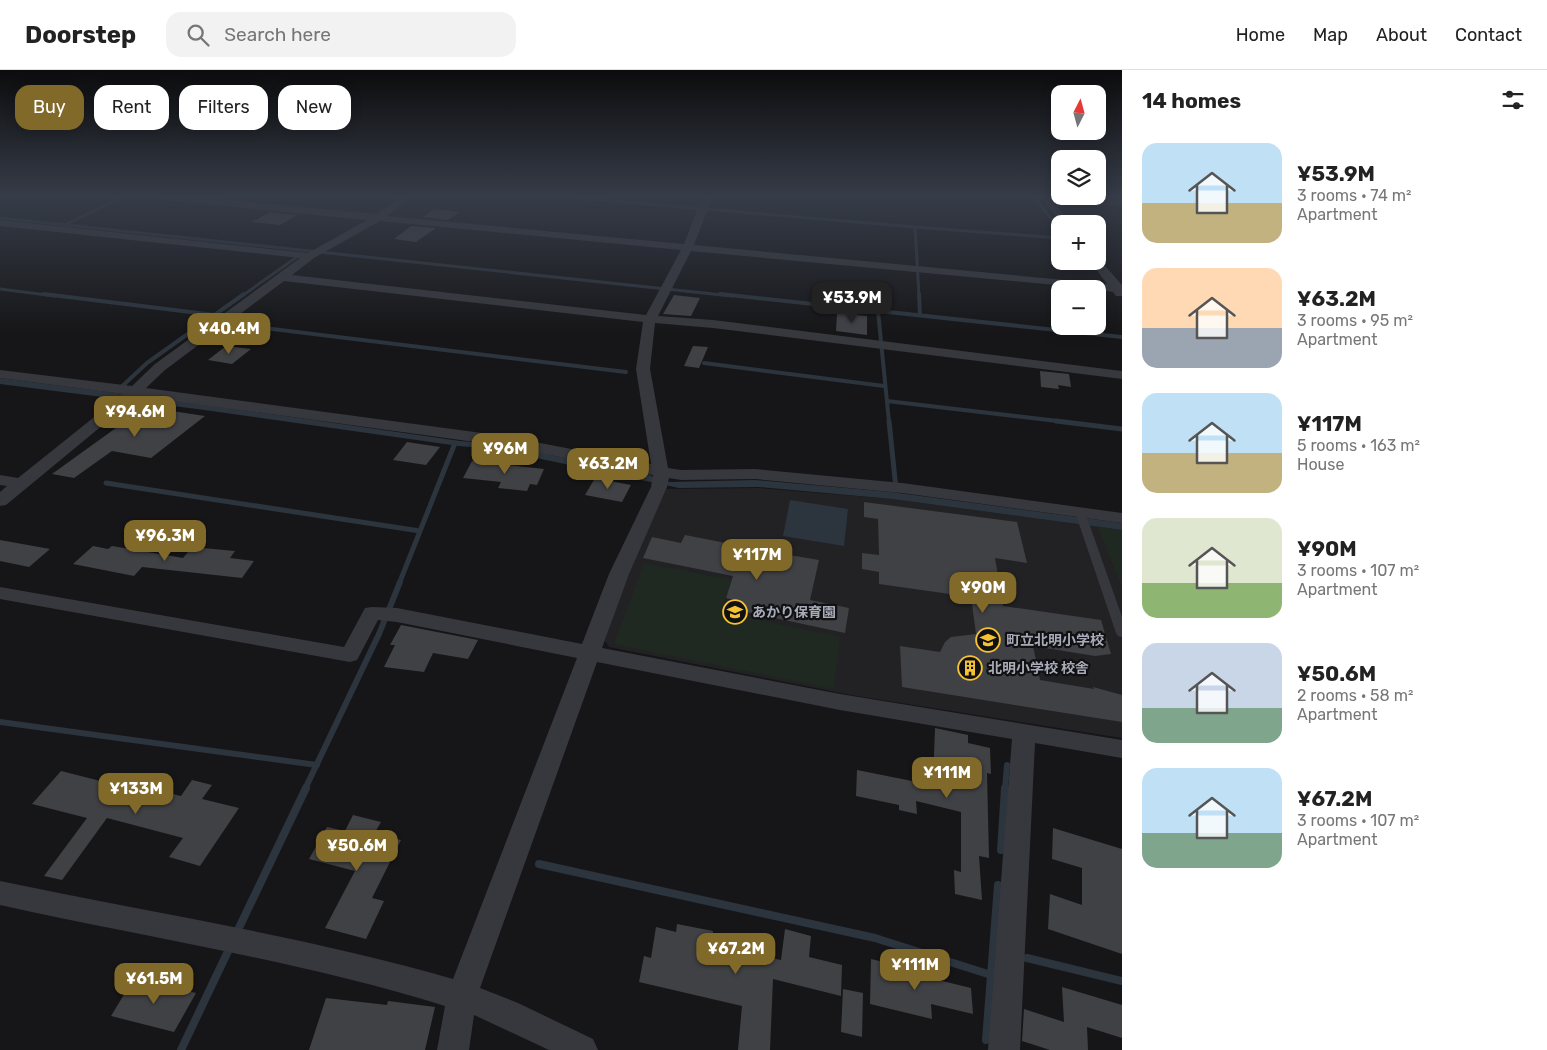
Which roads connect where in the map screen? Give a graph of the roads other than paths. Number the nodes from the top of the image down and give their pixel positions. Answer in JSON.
{"nodes":[{"id":1,"x":177,"y":241,"type":"edge"},
{"id":2,"x":334,"y":241,"type":"edge"},
{"id":3,"x":623,"y":241,"type":"edge"},
{"id":4,"x":690,"y":241,"type":"edge"},
{"id":5,"x":688,"y":247,"type":"junction"},
{"id":6,"x":309,"y":254,"type":"junction"},
{"id":7,"x":918,"y":269,"type":"joint"},
{"id":8,"x":1102,"y":270,"type":"edge"},
{"id":9,"x":282,"y":277,"type":"junction"},
{"id":10,"x":665,"y":289,"type":"joint"},
{"id":11,"x":1120,"y":291,"type":"edge"},
{"id":12,"x":649,"y":319,"type":"junction"},
{"id":13,"x":882,"y":344,"type":"joint"},
{"id":14,"x":0,"y":374,"type":"edge"},
{"id":15,"x":1122,"y":375,"type":"edge"},
{"id":16,"x":126,"y":393,"type":"junction"},
{"id":17,"x":660,"y":479,"type":"junction"},
{"id":18,"x":0,"y":480,"type":"edge"},
{"id":19,"x":21,"y":484,"type":"junction"},
{"id":20,"x":896,"y":488,"type":"joint"},
{"id":21,"x":0,"y":502,"type":"edge"},
{"id":22,"x":1082,"y":518,"type":"junction"},
{"id":23,"x":1122,"y":518,"type":"edge"},
{"id":24,"x":0,"y":593,"type":"edge"},
{"id":25,"x":1122,"y":633,"type":"edge"},
{"id":26,"x":589,"y":653,"type":"junction"},
{"id":27,"x":1024,"y":734,"type":"junction"},
{"id":28,"x":1122,"y":749,"type":"edge"},
{"id":29,"x":0,"y":892,"type":"edge"},
{"id":30,"x":462,"y":996,"type":"junction"},
{"id":31,"x":452,"y":1050,"type":"edge"},
{"id":32,"x":582,"y":1050,"type":"edge"},
{"id":33,"x":1004,"y":1050,"type":"edge"}],
"edges":[{"from":1,"to":6,"type":"street"},
{"from":2,"to":6,"type":"street"},
{"from":3,"to":5,"type":"street"},
{"from":4,"to":5,"type":"street"},
{"from":5,"to":7,"type":"street"},
{"from":5,"to":10,"type":"street"},
{"from":6,"to":9,"type":"street"},
{"from":7,"to":11,"type":"street"},
{"from":8,"to":11,"type":"street"},
{"from":9,"to":12,"type":"street"},
{"from":9,"to":16,"type":"street"},
{"from":10,"to":12,"type":"street"},
{"from":12,"to":13,"type":"street"},
{"from":12,"to":17,"type":"street"},
{"from":13,"to":15,"type":"street"},
{"from":14,"to":16,"type":"street"},
{"from":16,"to":17,"type":"street"},
{"from":16,"to":19,"type":"street"},
{"from":17,"to":20,"type":"street"},
{"from":17,"to":26,"type":"street"},
{"from":18,"to":19,"type":"street"},
{"from":19,"to":21,"type":"street"},
{"from":20,"to":22,"type":"street"},
{"from":22,"to":23,"type":"street"},
{"from":22,"to":25,"type":"lane"},
{"from":24,"to":26,"type":"street"},
{"from":26,"to":27,"type":"street"},
{"from":26,"to":30,"type":"street"},
{"from":27,"to":28,"type":"street"},
{"from":27,"to":33,"type":"street"},
{"from":29,"to":30,"type":"street"},
{"from":30,"to":31,"type":"street"},
{"from":30,"to":32,"type":"street"}]}
